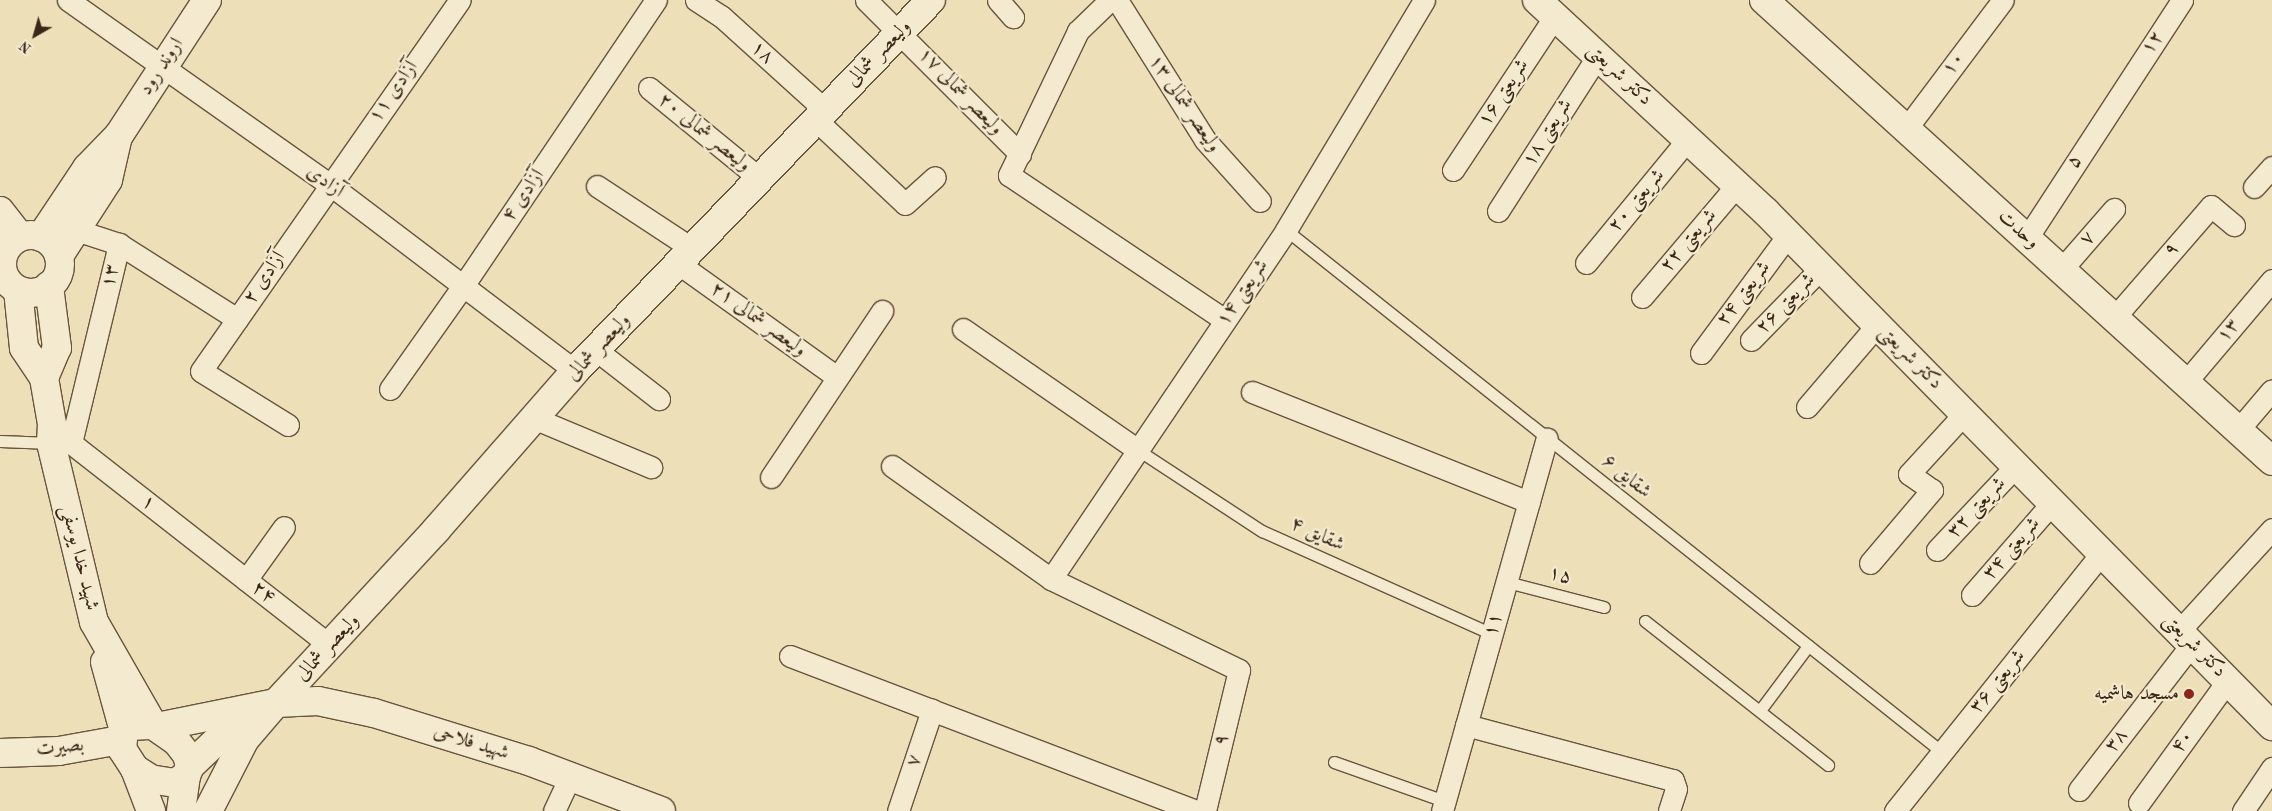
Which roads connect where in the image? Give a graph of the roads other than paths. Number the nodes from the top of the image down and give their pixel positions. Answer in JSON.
{"nodes":[{"id":1,"x":68,"y":0,"type":"edge"},
{"id":2,"x":207,"y":0,"type":"edge"},
{"id":3,"x":460,"y":0,"type":"edge"},
{"id":4,"x":656,"y":0,"type":"edge"},
{"id":5,"x":696,"y":0,"type":"edge"},
{"id":6,"x":866,"y":0,"type":"edge"},
{"id":7,"x":931,"y":0,"type":"edge"},
{"id":8,"x":998,"y":0,"type":"edge"},
{"id":9,"x":1110,"y":0,"type":"edge"},
{"id":10,"x":1117,"y":0,"type":"edge"},
{"id":11,"x":1424,"y":0,"type":"edge"},
{"id":12,"x":1764,"y":0,"type":"edge"},
{"id":13,"x":2003,"y":0,"type":"edge"},
{"id":14,"x":2182,"y":0,"type":"edge"},
{"id":15,"x":1546,"y":8,"type":"edge"},
{"id":16,"x":1013,"y":17,"type":"dead end"},
{"id":17,"x":901,"y":31,"type":"junction"},
{"id":18,"x":1598,"y":55,"type":"junction"},
{"id":19,"x":162,"y":66,"type":"junction"},
{"id":20,"x":2124,"y":86,"type":"joint"},
{"id":21,"x":649,"y":88,"type":"dead end"},
{"id":22,"x":821,"y":115,"type":"junction"},
{"id":23,"x":1906,"y":129,"type":"junction"},
{"id":24,"x":119,"y":134,"type":"junction"},
{"id":25,"x":1688,"y":139,"type":"junction"},
{"id":26,"x":1020,"y":154,"type":"junction"},
{"id":27,"x":2272,"y":166,"type":"edge"},
{"id":28,"x":1453,"y":170,"type":"dead end"},
{"id":29,"x":934,"y":177,"type":"dead end"},
{"id":30,"x":760,"y":179,"type":"junction"},
{"id":31,"x":329,"y":184,"type":"junction"},
{"id":32,"x":1737,"y":185,"type":"junction"},
{"id":33,"x":597,"y":186,"type":"dead end"},
{"id":34,"x":2254,"y":187,"type":"dead end"},
{"id":35,"x":1260,"y":201,"type":"dead end"},
{"id":36,"x":2114,"y":209,"type":"dead end"},
{"id":37,"x":0,"y":211,"type":"edge"},
{"id":38,"x":1498,"y":212,"type":"dead end"},
{"id":39,"x":2234,"y":225,"type":"dead end"},
{"id":40,"x":76,"y":230,"type":"junction"},
{"id":41,"x":1286,"y":230,"type":"junction"},
{"id":42,"x":1788,"y":235,"type":"junction"},
{"id":43,"x":2027,"y":238,"type":"junction"},
{"id":44,"x":119,"y":244,"type":"junction"},
{"id":45,"x":24,"y":247,"type":"edge"},
{"id":46,"x":686,"y":256,"type":"junction"},
{"id":47,"x":1586,"y":263,"type":"dead end"},
{"id":48,"x":1821,"y":268,"type":"junction"},
{"id":49,"x":2061,"y":270,"type":"junction"},
{"id":50,"x":2272,"y":280,"type":"edge"},
{"id":51,"x":50,"y":286,"type":"junction"},
{"id":52,"x":464,"y":286,"type":"junction"},
{"id":53,"x":18,"y":290,"type":"junction"},
{"id":54,"x":1642,"y":298,"type":"dead end"},
{"id":55,"x":882,"y":311,"type":"dead end"},
{"id":56,"x":2114,"y":318,"type":"junction"},
{"id":57,"x":237,"y":319,"type":"junction"},
{"id":58,"x":1225,"y":320,"type":"junction"},
{"id":59,"x":1877,"y":325,"type":"junction"},
{"id":60,"x":963,"y":329,"type":"dead end"},
{"id":61,"x":1750,"y":340,"type":"dead end"},
{"id":62,"x":596,"y":350,"type":"junction"},
{"id":63,"x":1701,"y":353,"type":"dead end"},
{"id":64,"x":575,"y":371,"type":"junction"},
{"id":65,"x":837,"y":377,"type":"junction"},
{"id":66,"x":44,"y":378,"type":"junction"},
{"id":67,"x":2185,"y":383,"type":"junction"},
{"id":68,"x":390,"y":389,"type":"dead end"},
{"id":69,"x":2272,"y":390,"type":"edge"},
{"id":70,"x":1252,"y":392,"type":"dead end"},
{"id":71,"x":659,"y":399,"type":"dead end"},
{"id":72,"x":1807,"y":407,"type":"dead end"},
{"id":73,"x":1964,"y":414,"type":"junction"},
{"id":74,"x":536,"y":419,"type":"junction"},
{"id":75,"x":288,"y":426,"type":"dead end"},
{"id":76,"x":2238,"y":430,"type":"junction"},
{"id":77,"x":58,"y":437,"type":"junction"},
{"id":78,"x":1547,"y":438,"type":"junction"},
{"id":79,"x":0,"y":441,"type":"edge"},
{"id":80,"x":1138,"y":450,"type":"junction"},
{"id":81,"x":2272,"y":461,"type":"edge"},
{"id":82,"x":892,"y":466,"type":"dead end"},
{"id":83,"x":2016,"y":466,"type":"junction"},
{"id":84,"x":650,"y":467,"type":"dead end"},
{"id":85,"x":771,"y":477,"type":"dead end"},
{"id":86,"x":1529,"y":502,"type":"junction"},
{"id":87,"x":2052,"y":502,"type":"junction"},
{"id":88,"x":284,"y":527,"type":"dead end"},
{"id":89,"x":2272,"y":529,"type":"edge"},
{"id":90,"x":1937,"y":550,"type":"dead end"},
{"id":91,"x":2102,"y":553,"type":"junction"},
{"id":92,"x":1870,"y":563,"type":"dead end"},
{"id":93,"x":1051,"y":579,"type":"junction"},
{"id":94,"x":246,"y":580,"type":"junction"},
{"id":95,"x":1506,"y":582,"type":"junction"},
{"id":96,"x":1972,"y":595,"type":"dead end"},
{"id":97,"x":1604,"y":607,"type":"dead end"},
{"id":98,"x":1645,"y":621,"type":"dead end"},
{"id":99,"x":94,"y":622,"type":"junction"},
{"id":100,"x":1492,"y":634,"type":"junction"},
{"id":101,"x":2185,"y":637,"type":"junction"},
{"id":102,"x":331,"y":646,"type":"junction"},
{"id":103,"x":1808,"y":646,"type":"junction"},
{"id":104,"x":790,"y":656,"type":"dead end"},
{"id":105,"x":2228,"y":680,"type":"junction"},
{"id":106,"x":276,"y":703,"type":"junction"},
{"id":107,"x":932,"y":710,"type":"junction"},
{"id":108,"x":1761,"y":710,"type":"junction"},
{"id":109,"x":1466,"y":725,"type":"junction"},
{"id":110,"x":155,"y":726,"type":"junction"},
{"id":111,"x":2272,"y":726,"type":"edge"},
{"id":112,"x":122,"y":735,"type":"junction"},
{"id":113,"x":59,"y":751,"type":"junction"},
{"id":114,"x":1942,"y":752,"type":"junction"},
{"id":115,"x":0,"y":753,"type":"edge"},
{"id":116,"x":1334,"y":762,"type":"dead end"},
{"id":117,"x":1828,"y":765,"type":"dead end"},
{"id":118,"x":133,"y":767,"type":"junction"},
{"id":119,"x":2272,"y":768,"type":"edge"},
{"id":120,"x":188,"y":771,"type":"junction"},
{"id":121,"x":570,"y":776,"type":"junction"},
{"id":122,"x":2079,"y":790,"type":"dead end"},
{"id":123,"x":2139,"y":803,"type":"dead end"},
{"id":124,"x":1443,"y":806,"type":"edge"},
{"id":125,"x":150,"y":811,"type":"edge"},
{"id":126,"x":181,"y":811,"type":"edge"},
{"id":127,"x":208,"y":811,"type":"edge"},
{"id":128,"x":554,"y":811,"type":"edge"},
{"id":129,"x":661,"y":811,"type":"edge"},
{"id":130,"x":898,"y":811,"type":"edge"},
{"id":131,"x":1196,"y":811,"type":"edge"},
{"id":132,"x":1204,"y":811,"type":"edge"},
{"id":133,"x":1669,"y":811,"type":"edge"},
{"id":134,"x":1895,"y":811,"type":"edge"},
{"id":135,"x":2243,"y":811,"type":"edge"}],
"edges":[{"from":1,"to":19,"type":"street","name":"آزادی"},
{"from":2,"to":19,"type":"street","name":"اروند رود"},
{"from":3,"to":31,"type":"street","name":"آزادی ۱۱"},
{"from":4,"to":52,"type":"street","name":"آزادی ۴"},
{"from":5,"to":22,"type":"street","name":"۱۸"},
{"from":6,"to":17,"type":"street","name":"ولیعصر شمالی ۱۷"},
{"from":7,"to":17,"type":"street","name":"ولیعصر شمالی"},
{"from":8,"to":16,"type":"street"},
{"from":9,"to":26,"type":"street"},
{"from":10,"to":35,"type":"street","name":"ولیعصر شمالی ۱۳"},
{"from":11,"to":41,"type":"street","name":"شریعتی ۱۴"},
{"from":12,"to":23,"type":"street","name":"وحدت"},
{"from":13,"to":23,"type":"street","name":"۱۰"},
{"from":14,"to":20,"type":"street","name":"۱۲"},
{"from":15,"to":18,"type":"street","name":"دکتر شریعتی"},
{"from":15,"to":28,"type":"street","name":"شریعتی ۱۶"},
{"from":17,"to":22,"type":"street","name":"ولیعصر شمالی"},
{"from":17,"to":26,"type":"street","name":"ولیعصر شمالی ۱۷"},
{"from":18,"to":25,"type":"street","name":"دکتر شریعتی"},
{"from":18,"to":38,"type":"street","name":"شریعتی ۱۸"},
{"from":19,"to":24,"type":"street","name":"اروند رود"},
{"from":19,"to":31,"type":"street","name":"آزادی"},
{"from":20,"to":43,"type":"street","name":"۵"},
{"from":21,"to":30,"type":"street","name":"ولیعصر شمالی ۲۰"},
{"from":22,"to":29,"type":"street","name":"۱۸"},
{"from":22,"to":30,"type":"street","name":"ولیعصر شمالی"},
{"from":23,"to":43,"type":"street","name":"وحدت"},
{"from":24,"to":40,"type":"street","name":"اروند رود"},
{"from":24,"to":45,"type":"street","name":"اروند رود"},
{"from":25,"to":32,"type":"street","name":"دکتر شریعتی"},
{"from":25,"to":47,"type":"street","name":"شریعتی ۲۰"},
{"from":26,"to":58,"type":"street"},
{"from":27,"to":34,"type":"street"},
{"from":30,"to":46,"type":"street","name":"ولیعصر شمالی"},
{"from":31,"to":52,"type":"street","name":"آزادی"},
{"from":31,"to":57,"type":"street","name":"آزادی ۲"},
{"from":32,"to":42,"type":"street","name":"دکتر شریعتی"},
{"from":32,"to":54,"type":"street","name":"شریعتی ۲۲"},
{"from":33,"to":46,"type":"street","name":"ولیعصر شمالی ۲۱"},
{"from":36,"to":49,"type":"street","name":"۷"},
{"from":37,"to":45,"type":"street"},
{"from":39,"to":56,"type":"street","name":"۹"},
{"from":40,"to":44,"type":"street"},
{"from":40,"to":45,"type":"street","name":"اروند رود"},
{"from":41,"to":58,"type":"street","name":"شریعتی ۱۴"},
{"from":41,"to":78,"type":"lane","name":"شقایق ۶"},
{"from":42,"to":48,"type":"street","name":"دکتر شریعتی"},
{"from":42,"to":63,"type":"street","name":"شریعتی ۲۴"},
{"from":43,"to":49,"type":"street","name":"وحدت"},
{"from":44,"to":57,"type":"street","name":"۱۳"},
{"from":44,"to":77,"type":"street","name":"۱۳"},
{"from":45,"to":51,"type":"street"},
{"from":45,"to":53,"type":"street"},
{"from":46,"to":62,"type":"street","name":"ولیعصر شمالی"},
{"from":46,"to":65,"type":"street","name":"ولیعصر شمالی ۲۱"},
{"from":48,"to":59,"type":"street","name":"دکتر شریعتی"},
{"from":48,"to":61,"type":"street","name":"شریعتی ۲۶"},
{"from":49,"to":56,"type":"street","name":"وحدت"},
{"from":50,"to":67,"type":"street","name":"۱۳"},
{"from":51,"to":53,"type":"street"},
{"from":51,"to":66,"type":"street"},
{"from":52,"to":64,"type":"street","name":"آزادی"},
{"from":52,"to":68,"type":"street","name":"آزادی ۴"},
{"from":53,"to":66,"type":"street","name":"شهید خدا یوسفی"},
{"from":55,"to":65,"type":"street"},
{"from":56,"to":67,"type":"street","name":"وحدت"},
{"from":57,"to":75,"type":"street","name":"آزادی ۲"},
{"from":58,"to":80,"type":"street","name":"شریعتی ۱۴"},
{"from":59,"to":72,"type":"street"},
{"from":59,"to":73,"type":"street","name":"دکتر شریعتی"},
{"from":60,"to":80,"type":"street"},
{"from":62,"to":64,"type":"street","name":"ولیعصر شمالی"},
{"from":62,"to":71,"type":"street"},
{"from":64,"to":74,"type":"street","name":"ولیعصر شمالی"},
{"from":65,"to":85,"type":"street"},
{"from":66,"to":77,"type":"street","name":"شهید خدا یوسفی"},
{"from":67,"to":76,"type":"street","name":"وحدت"},
{"from":69,"to":76,"type":"street"},
{"from":70,"to":86,"type":"street"},
{"from":73,"to":83,"type":"street","name":"دکتر شریعتی"},
{"from":73,"to":92,"type":"street"},
{"from":74,"to":84,"type":"street"},
{"from":74,"to":102,"type":"street","name":"ولیعصر شمالی"},
{"from":76,"to":81,"type":"street","name":"وحدت"},
{"from":77,"to":79,"type":"lane"},
{"from":77,"to":94,"type":"street","name":"۱"},
{"from":77,"to":99,"type":"street","name":"شهید خدا یوسفی"},
{"from":78,"to":86,"type":"street","name":"۱۱"},
{"from":78,"to":103,"type":"lane","name":"شقایق ۶"},
{"from":80,"to":93,"type":"street","name":"شریعتی ۱۴"},
{"from":80,"to":100,"type":"lane","name":"شقایق ۴"},
{"from":82,"to":93,"type":"street"},
{"from":83,"to":87,"type":"street","name":"دکتر شریعتی"},
{"from":83,"to":90,"type":"street","name":"شریعتی ۳۲"},
{"from":86,"to":95,"type":"street","name":"۱۱"},
{"from":87,"to":91,"type":"street","name":"دکتر شریعتی"},
{"from":87,"to":96,"type":"street","name":"شریعتی ۳۴"},
{"from":88,"to":94,"type":"street","name":"۲۴"},
{"from":89,"to":101,"type":"street","name":"۳۸"},
{"from":91,"to":101,"type":"street","name":"دکتر شریعتی"},
{"from":91,"to":114,"type":"street","name":"شریعتی ۳۶"},
{"from":93,"to":132,"type":"street","name":"۹"},
{"from":94,"to":102,"type":"street","name":"۲۴"},
{"from":95,"to":97,"type":"lane","name":"۱۵"},
{"from":95,"to":100,"type":"street","name":"۱۱"},
{"from":98,"to":108,"type":"lane"},
{"from":99,"to":110,"type":"street","name":"شهید خدا یوسفی"},
{"from":99,"to":112,"type":"street"},
{"from":100,"to":109,"type":"street","name":"۱۱"},
{"from":101,"to":105,"type":"street","name":"دکتر شریعتی"},
{"from":101,"to":122,"type":"street","name":"۳۸"},
{"from":102,"to":106,"type":"street","name":"ولیعصر شمالی"},
{"from":103,"to":108,"type":"lane"},
{"from":103,"to":114,"type":"lane","name":"شقایق ۶"},
{"from":104,"to":107,"type":"street"},
{"from":105,"to":111,"type":"street","name":"دکتر شریعتی"},
{"from":105,"to":123,"type":"street","name":"۴۰"},
{"from":106,"to":110,"type":"street","name":"شهید فلاحی"},
{"from":106,"to":120,"type":"street"},
{"from":106,"to":121,"type":"street","name":"شهید فلاحی"},
{"from":106,"to":127,"type":"street"},
{"from":107,"to":130,"type":"street","name":"۷"},
{"from":107,"to":131,"type":"street"},
{"from":108,"to":117,"type":"lane"},
{"from":109,"to":124,"type":"street","name":"۱۱"},
{"from":109,"to":133,"type":"street"},
{"from":110,"to":112,"type":"street"},
{"from":110,"to":120,"type":"street"},
{"from":112,"to":113,"type":"street","name":"بصیرت"},
{"from":112,"to":118,"type":"street"},
{"from":113,"to":115,"type":"street","name":"بصیرت"},
{"from":113,"to":118,"type":"street"},
{"from":114,"to":134,"type":"street","name":"شریعتی ۳۶"},
{"from":116,"to":124,"type":"lane"},
{"from":118,"to":120,"type":"street"},
{"from":118,"to":125,"type":"street"},
{"from":119,"to":135,"type":"street"},
{"from":120,"to":126,"type":"street"},
{"from":121,"to":128,"type":"street"},
{"from":121,"to":129,"type":"street","name":"شهید فلاحی"}]}
